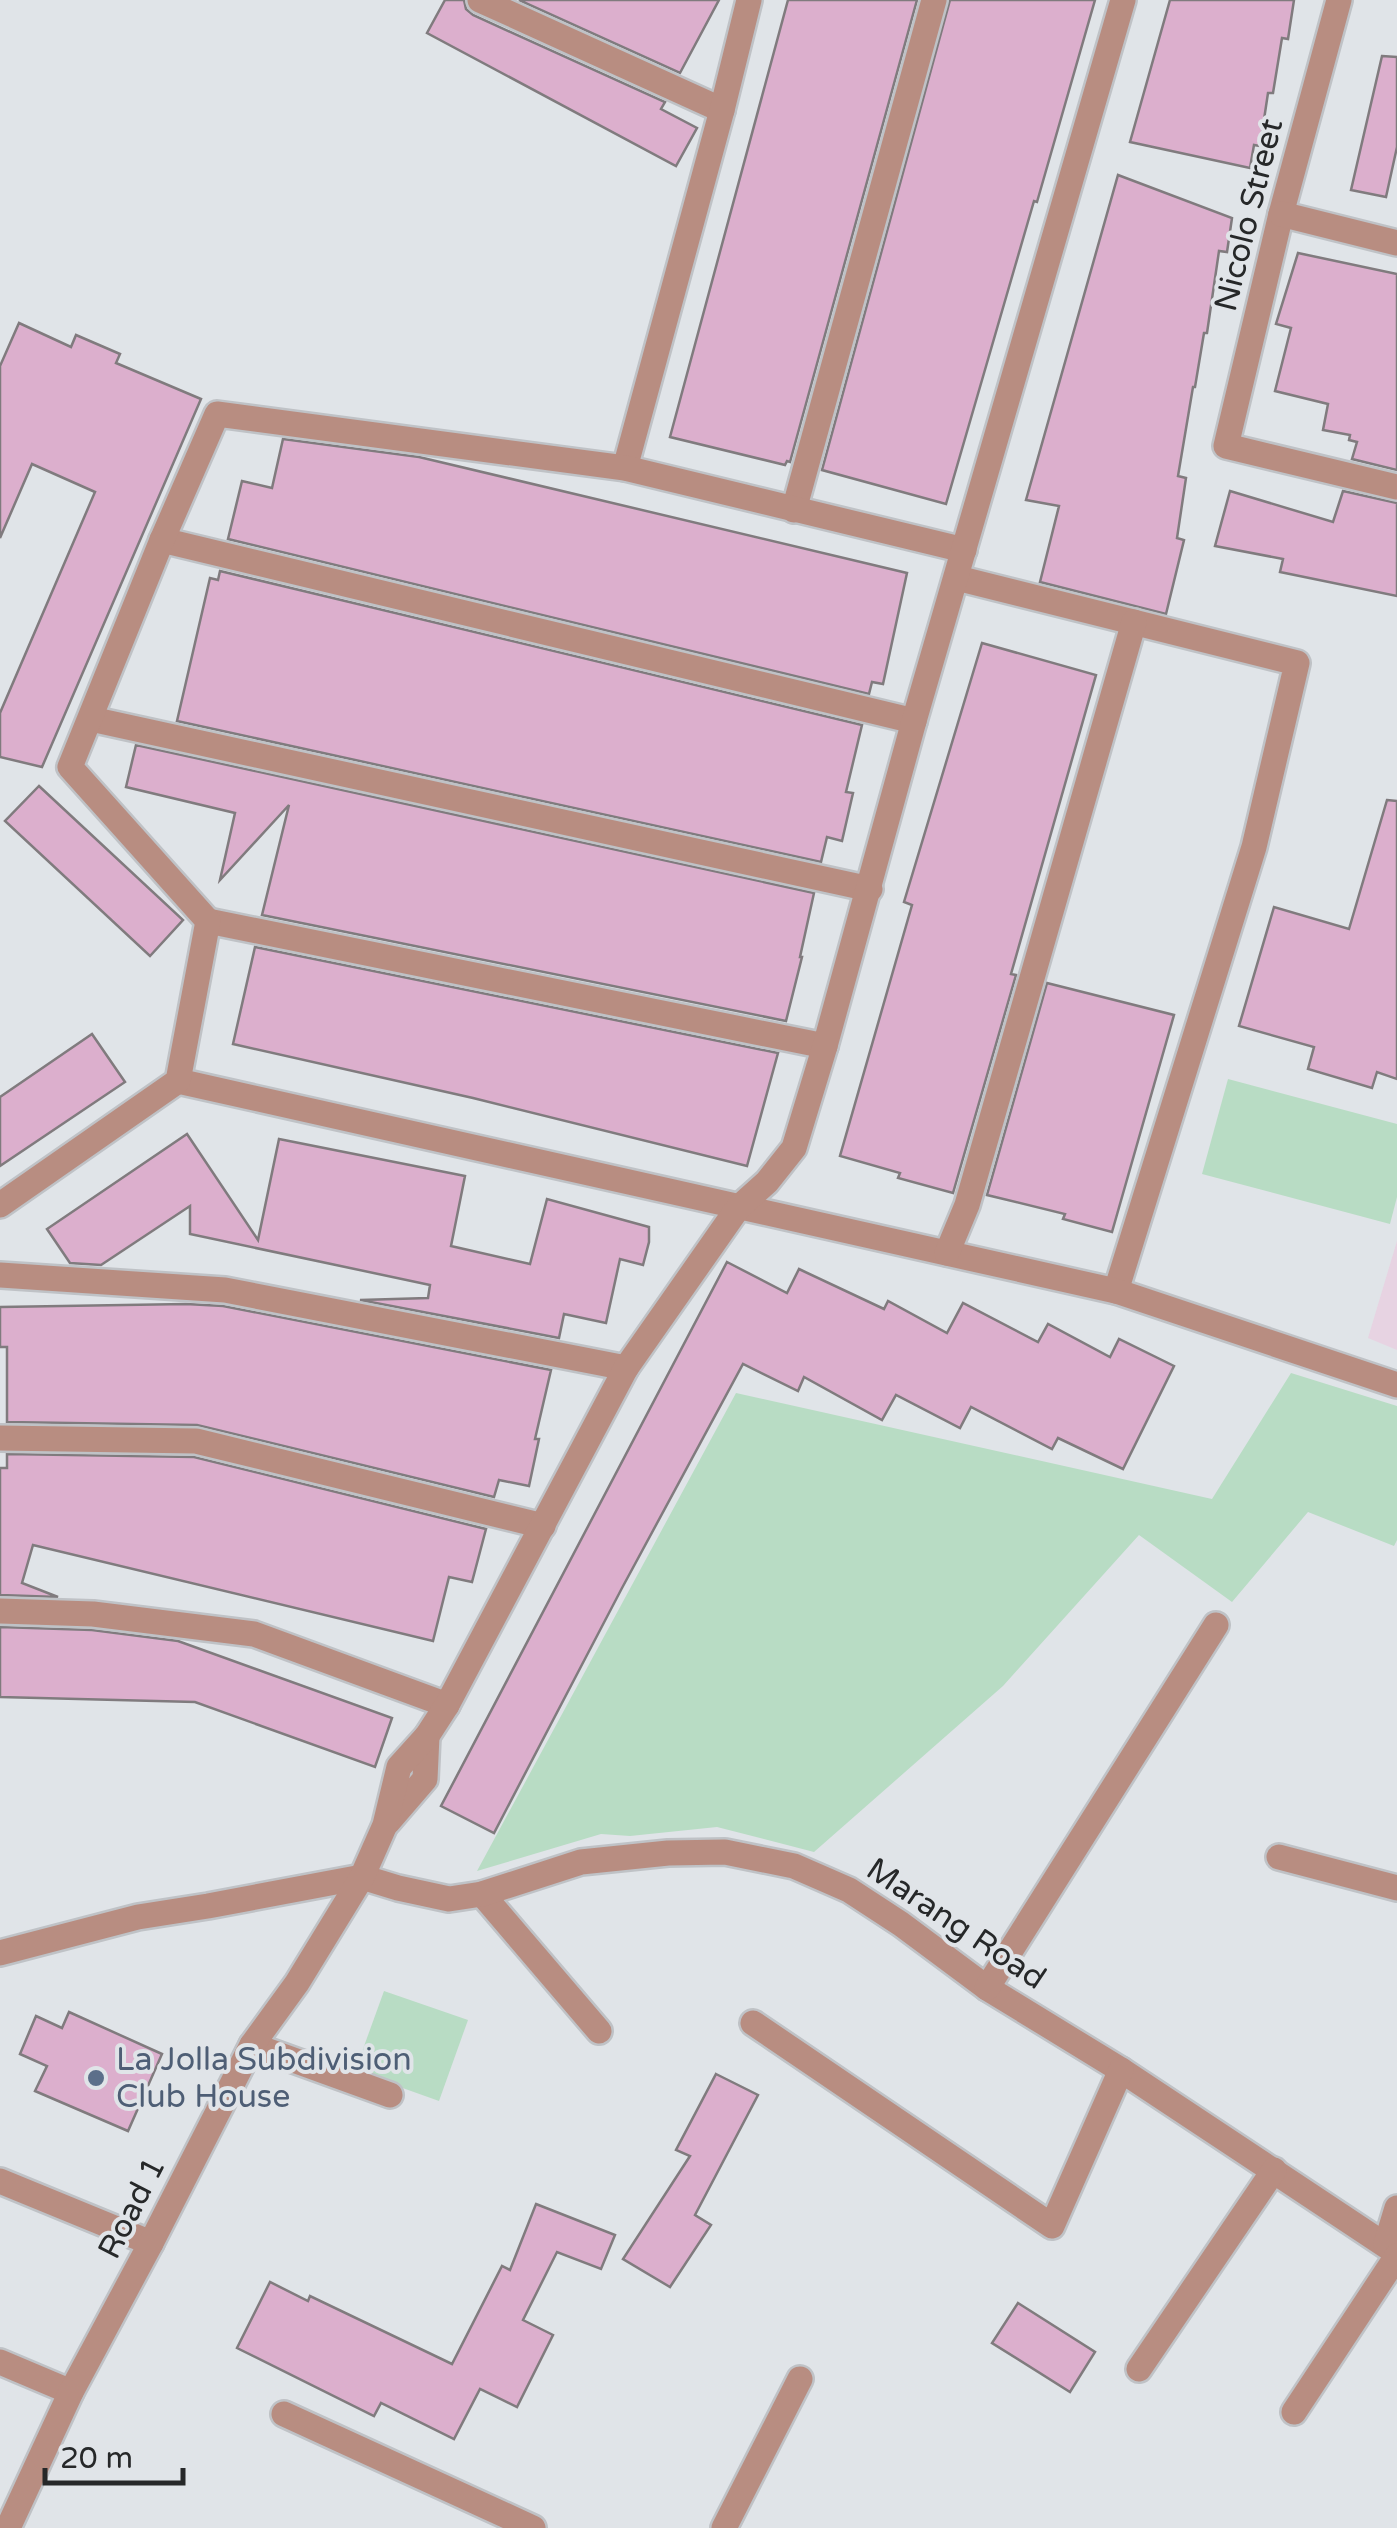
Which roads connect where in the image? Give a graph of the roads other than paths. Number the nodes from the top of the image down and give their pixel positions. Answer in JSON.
{"nodes":[{"id":1,"x":480,"y":0,"type":"edge"},
{"id":2,"x":749,"y":0,"type":"edge"},
{"id":3,"x":934,"y":0,"type":"edge"},
{"id":4,"x":1123,"y":0,"type":"edge"},
{"id":5,"x":1339,"y":0,"type":"edge"},
{"id":6,"x":722,"y":110,"type":"junction"},
{"id":7,"x":1281,"y":214,"type":"junction"},
{"id":8,"x":1397,"y":243,"type":"edge"},
{"id":9,"x":625,"y":468,"type":"junction"},
{"id":10,"x":1397,"y":488,"type":"edge"},
{"id":11,"x":794,"y":510,"type":"junction"},
{"id":12,"x":162,"y":540,"type":"junction"},
{"id":13,"x":964,"y":550,"type":"junction"},
{"id":14,"x":956,"y":578,"type":"junction"},
{"id":15,"x":1134,"y":622,"type":"junction"},
{"id":16,"x":91,"y":719,"type":"junction"},
{"id":17,"x":914,"y":721,"type":"junction"},
{"id":18,"x":870,"y":889,"type":"junction"},
{"id":19,"x":208,"y":921,"type":"junction"},
{"id":20,"x":825,"y":1046,"type":"junction"},
{"id":21,"x":178,"y":1081,"type":"junction"},
{"id":22,"x":0,"y":1205,"type":"edge"},
{"id":23,"x":738,"y":1208,"type":"junction"},
{"id":24,"x":947,"y":1253,"type":"junction"},
{"id":25,"x":0,"y":1275,"type":"edge"},
{"id":26,"x":1116,"y":1292,"type":"junction"},
{"id":27,"x":626,"y":1368,"type":"junction"},
{"id":28,"x":1397,"y":1385,"type":"edge"},
{"id":29,"x":0,"y":1438,"type":"edge"},
{"id":30,"x":542,"y":1526,"type":"junction"},
{"id":31,"x":0,"y":1611,"type":"edge"},
{"id":32,"x":1216,"y":1625,"type":"dead end"},
{"id":33,"x":446,"y":1705,"type":"junction"},
{"id":34,"x":1279,"y":1857,"type":"dead end"},
{"id":35,"x":362,"y":1876,"type":"junction"},
{"id":36,"x":1397,"y":1888,"type":"edge"},
{"id":37,"x":482,"y":1894,"type":"junction"},
{"id":38,"x":0,"y":1953,"type":"edge"},
{"id":39,"x":987,"y":1988,"type":"junction"},
{"id":40,"x":753,"y":2024,"type":"dead end"},
{"id":41,"x":599,"y":2031,"type":"dead end"},
{"id":42,"x":252,"y":2045,"type":"junction"},
{"id":43,"x":1122,"y":2070,"type":"junction"},
{"id":44,"x":390,"y":2095,"type":"dead end"},
{"id":45,"x":1274,"y":2170,"type":"junction"},
{"id":46,"x":0,"y":2182,"type":"edge"},
{"id":47,"x":1397,"y":2208,"type":"edge"},
{"id":48,"x":151,"y":2242,"type":"junction"},
{"id":49,"x":1393,"y":2251,"type":"edge"},
{"id":50,"x":0,"y":2362,"type":"edge"},
{"id":51,"x":1139,"y":2369,"type":"dead end"},
{"id":52,"x":800,"y":2378,"type":"dead end"},
{"id":53,"x":71,"y":2392,"type":"junction"},
{"id":54,"x":1294,"y":2412,"type":"dead end"},
{"id":55,"x":284,"y":2414,"type":"dead end"},
{"id":56,"x":8,"y":2528,"type":"edge"},
{"id":57,"x":533,"y":2528,"type":"edge"},
{"id":58,"x":724,"y":2528,"type":"edge"}],
"edges":[{"from":1,"to":6,"type":"street"},
{"from":2,"to":6,"type":"street"},
{"from":3,"to":11,"type":"street"},
{"from":4,"to":13,"type":"street","name":"Road 1"},
{"from":5,"to":7,"type":"street","name":"Nicolo Street"},
{"from":6,"to":9,"type":"street"},
{"from":7,"to":8,"type":"street"},
{"from":7,"to":10,"type":"street","name":"Nicolo Street"},
{"from":9,"to":11,"type":"street"},
{"from":9,"to":12,"type":"street"},
{"from":11,"to":13,"type":"street"},
{"from":12,"to":16,"type":"street"},
{"from":12,"to":17,"type":"street"},
{"from":13,"to":14,"type":"street","name":"Road 1"},
{"from":14,"to":15,"type":"street"},
{"from":14,"to":17,"type":"street","name":"Road 1"},
{"from":15,"to":24,"type":"street"},
{"from":15,"to":26,"type":"street"},
{"from":16,"to":18,"type":"street"},
{"from":16,"to":19,"type":"street"},
{"from":17,"to":18,"type":"street","name":"Road 1"},
{"from":18,"to":20,"type":"street","name":"Road 1"},
{"from":19,"to":20,"type":"street"},
{"from":19,"to":21,"type":"street"},
{"from":20,"to":23,"type":"street","name":"Road 1"},
{"from":21,"to":22,"type":"street"},
{"from":21,"to":23,"type":"street"},
{"from":23,"to":24,"type":"street"},
{"from":23,"to":27,"type":"street","name":"Road 1"},
{"from":24,"to":26,"type":"street"},
{"from":25,"to":27,"type":"street"},
{"from":26,"to":28,"type":"street"},
{"from":27,"to":30,"type":"street","name":"Road 1"},
{"from":29,"to":30,"type":"street"},
{"from":30,"to":33,"type":"street","name":"Road 1"},
{"from":31,"to":33,"type":"street"},
{"from":32,"to":39,"type":"street"},
{"from":33,"to":35,"type":"street","name":"Road 1"},
{"from":34,"to":36,"type":"street"},
{"from":35,"to":37,"type":"street","name":"Marang Road"},
{"from":35,"to":38,"type":"street"},
{"from":35,"to":42,"type":"street","name":"Road 1"},
{"from":37,"to":39,"type":"street","name":"Marang Road"},
{"from":37,"to":41,"type":"street"},
{"from":39,"to":43,"type":"street","name":"Marang Road"},
{"from":40,"to":43,"type":"street"},
{"from":42,"to":44,"type":"street"},
{"from":42,"to":48,"type":"street","name":"Road 1"},
{"from":43,"to":45,"type":"street","name":"Marang Road"},
{"from":45,"to":49,"type":"street","name":"Marang Road"},
{"from":45,"to":51,"type":"street"},
{"from":46,"to":48,"type":"street"},
{"from":47,"to":49,"type":"street"},
{"from":48,"to":53,"type":"street","name":"Road 1"},
{"from":49,"to":54,"type":"street"},
{"from":50,"to":53,"type":"street"},
{"from":52,"to":58,"type":"street"},
{"from":53,"to":56,"type":"street","name":"Road 1"},
{"from":55,"to":57,"type":"street"}]}
